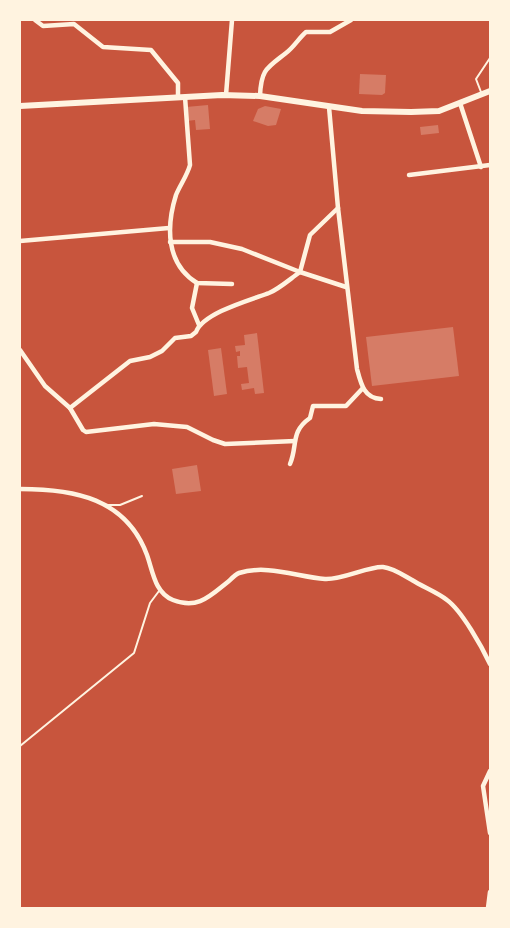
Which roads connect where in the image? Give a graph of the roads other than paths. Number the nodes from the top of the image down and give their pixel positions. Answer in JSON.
{"nodes":[{"id":1,"x":35,"y":20,"type":"edge"},
{"id":2,"x":232,"y":20,"type":"edge"},
{"id":3,"x":351,"y":20,"type":"edge"},
{"id":4,"x":490,"y":58,"type":"edge"},
{"id":5,"x":490,"y":92,"type":"edge"},
{"id":6,"x":226,"y":95,"type":"junction"},
{"id":7,"x":482,"y":95,"type":"junction"},
{"id":8,"x":260,"y":96,"type":"junction"},
{"id":9,"x":182,"y":97,"type":"junction"},
{"id":10,"x":460,"y":103,"type":"junction"},
{"id":11,"x":20,"y":105,"type":"edge"},
{"id":12,"x":329,"y":107,"type":"junction"},
{"id":13,"x":490,"y":165,"type":"edge"},
{"id":14,"x":481,"y":167,"type":"junction"},
{"id":15,"x":409,"y":175,"type":"dead end"},
{"id":16,"x":338,"y":208,"type":"junction"},
{"id":17,"x":169,"y":228,"type":"junction"},
{"id":18,"x":20,"y":241,"type":"edge"},
{"id":19,"x":170,"y":242,"type":"junction"},
{"id":20,"x":300,"y":272,"type":"junction"},
{"id":21,"x":197,"y":283,"type":"junction"},
{"id":22,"x":232,"y":284,"type":"dead end"},
{"id":23,"x":346,"y":287,"type":"junction"},
{"id":24,"x":199,"y":325,"type":"junction"},
{"id":25,"x":20,"y":350,"type":"edge"},
{"id":26,"x":362,"y":389,"type":"junction"},
{"id":27,"x":381,"y":399,"type":"dead end"},
{"id":28,"x":70,"y":408,"type":"junction"},
{"id":29,"x":295,"y":441,"type":"junction"},
{"id":30,"x":290,"y":464,"type":"dead end"},
{"id":31,"x":20,"y":489,"type":"edge"},
{"id":32,"x":142,"y":496,"type":"dead end"},
{"id":33,"x":107,"y":504,"type":"junction"},
{"id":34,"x":159,"y":591,"type":"junction"},
{"id":35,"x":490,"y":664,"type":"edge"},
{"id":36,"x":20,"y":746,"type":"edge"},
{"id":37,"x":490,"y":771,"type":"edge"},
{"id":38,"x":490,"y":833,"type":"edge"},
{"id":39,"x":490,"y":892,"type":"edge"},
{"id":40,"x":488,"y":909,"type":"edge"}],
"edges":[{"from":1,"to":9,"type":"street"},
{"from":2,"to":6,"type":"street"},
{"from":3,"to":8,"type":"street"},
{"from":4,"to":7,"type":"lane"},
{"from":5,"to":7,"type":"main road"},
{"from":6,"to":8,"type":"main road"},
{"from":6,"to":9,"type":"main road"},
{"from":7,"to":10,"type":"main road"},
{"from":8,"to":12,"type":"main road"},
{"from":9,"to":11,"type":"main road"},
{"from":9,"to":17,"type":"street"},
{"from":10,"to":12,"type":"main road"},
{"from":10,"to":14,"type":"street"},
{"from":12,"to":16,"type":"street"},
{"from":13,"to":14,"type":"street"},
{"from":14,"to":15,"type":"street"},
{"from":16,"to":20,"type":"street"},
{"from":16,"to":23,"type":"street"},
{"from":17,"to":18,"type":"street"},
{"from":17,"to":19,"type":"street"},
{"from":19,"to":20,"type":"street"},
{"from":19,"to":21,"type":"street"},
{"from":20,"to":23,"type":"street"},
{"from":20,"to":24,"type":"street"},
{"from":21,"to":22,"type":"street"},
{"from":21,"to":24,"type":"street"},
{"from":23,"to":26,"type":"street"},
{"from":24,"to":28,"type":"street"},
{"from":25,"to":28,"type":"street"},
{"from":26,"to":27,"type":"street"},
{"from":26,"to":29,"type":"street"},
{"from":28,"to":29,"type":"street"},
{"from":29,"to":30,"type":"street"},
{"from":31,"to":33,"type":"street"},
{"from":32,"to":33,"type":"lane"},
{"from":33,"to":34,"type":"street"},
{"from":34,"to":35,"type":"street"},
{"from":34,"to":36,"type":"lane"},
{"from":37,"to":38,"type":"street"},
{"from":39,"to":40,"type":"street"}]}
